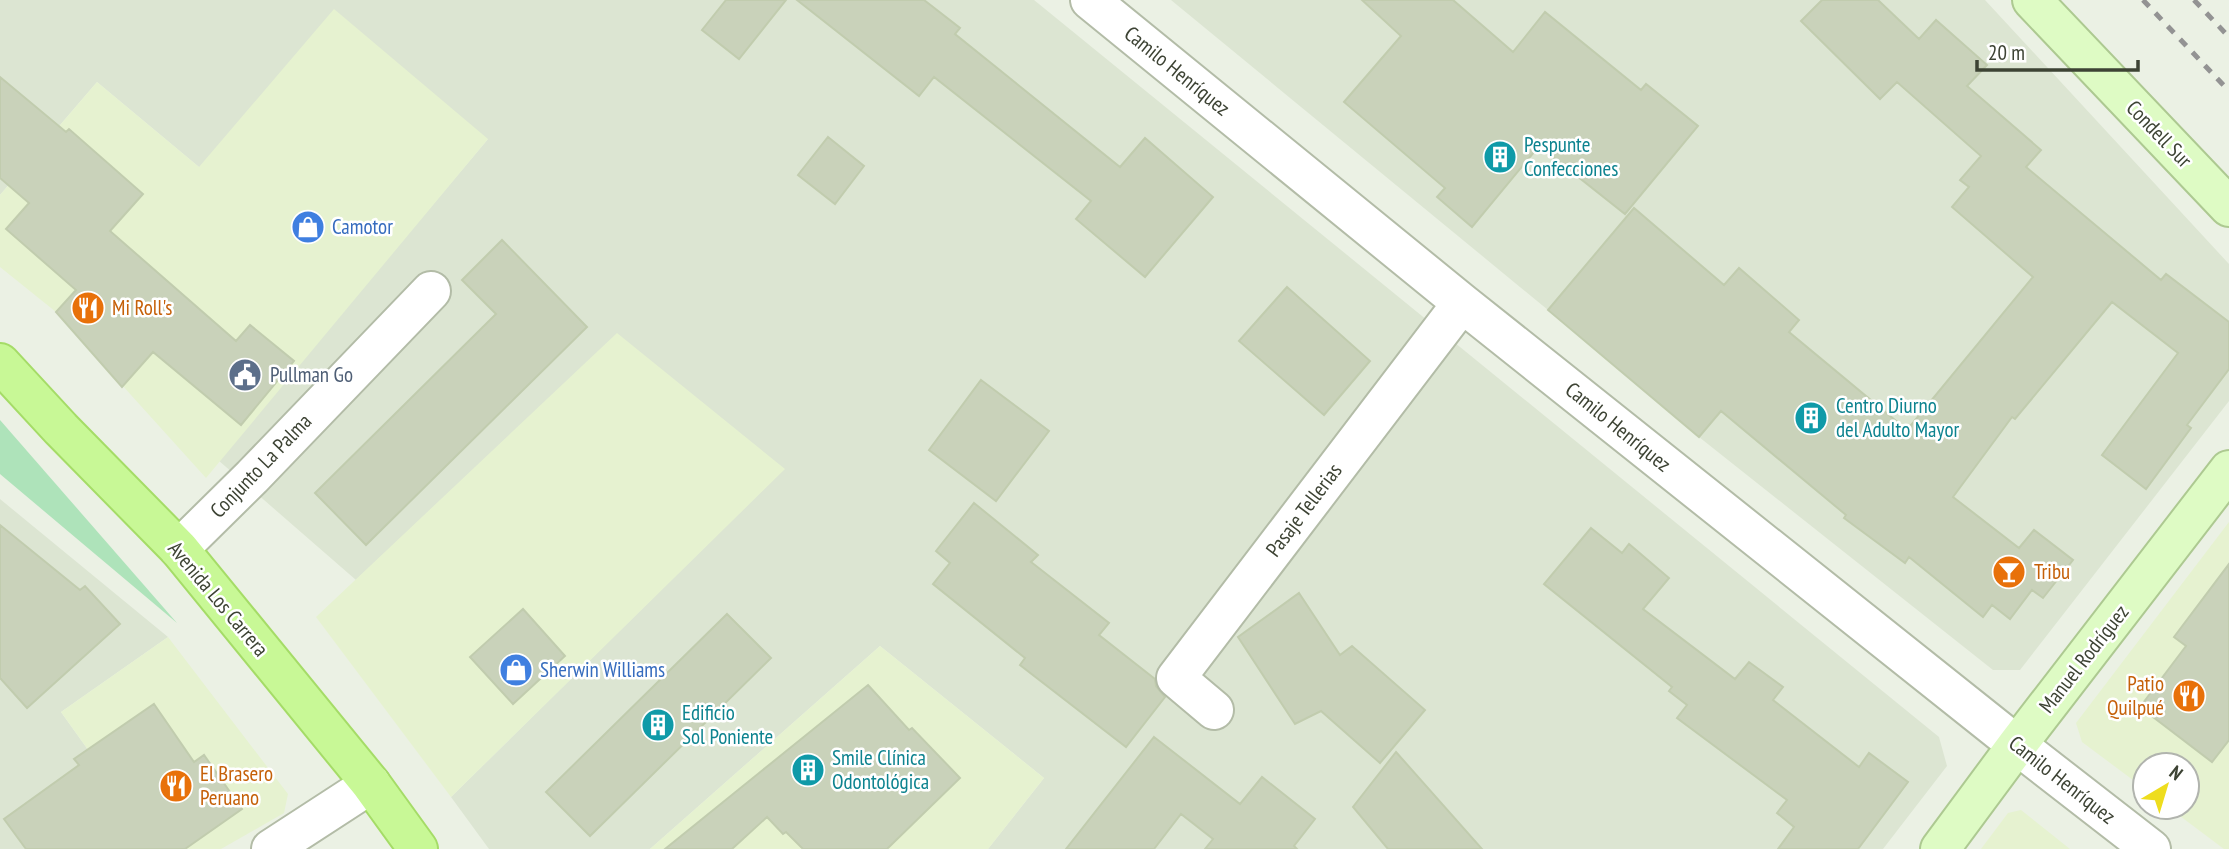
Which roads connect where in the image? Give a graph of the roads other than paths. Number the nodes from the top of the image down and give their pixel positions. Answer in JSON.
{"nodes":[{"id":1,"x":1090,"y":0,"type":"edge"},
{"id":2,"x":2032,"y":0,"type":"edge"},
{"id":3,"x":2229,"y":207,"type":"edge"},
{"id":4,"x":431,"y":291,"type":"dead end"},
{"id":5,"x":1462,"y":303,"type":"junction"},
{"id":6,"x":0,"y":363,"type":"edge"},
{"id":7,"x":2229,"y":470,"type":"edge"},
{"id":8,"x":179,"y":550,"type":"junction"},
{"id":9,"x":1214,"y":710,"type":"dead end"},
{"id":10,"x":2017,"y":745,"type":"junction"},
{"id":11,"x":371,"y":784,"type":"junction"},
{"id":12,"x":271,"y":849,"type":"edge"},
{"id":13,"x":418,"y":849,"type":"edge"},
{"id":14,"x":1940,"y":849,"type":"edge"},
{"id":15,"x":2151,"y":849,"type":"edge"}],
"edges":[{"from":1,"to":5,"type":"street","name":"Camilo Henríquez"},
{"from":2,"to":3,"type":"street","name":"Condell Sur"},
{"from":4,"to":8,"type":"street","name":"Conjunto La Palma"},
{"from":5,"to":9,"type":"street","name":"Pasaje Tellerias"},
{"from":5,"to":10,"type":"street","name":"Camilo Henríquez"},
{"from":6,"to":8,"type":"main road","name":"Avenida Los Carrera"},
{"from":7,"to":10,"type":"street","name":"Manuel Rodríguez"},
{"from":8,"to":11,"type":"main road","name":"Avenida Los Carrera"},
{"from":10,"to":14,"type":"street","name":"Manuel Rodríguez"},
{"from":10,"to":15,"type":"street","name":"Camilo Henríquez"},
{"from":11,"to":12,"type":"street"},
{"from":11,"to":13,"type":"main road","name":"Avenida Los Carrera"}]}
